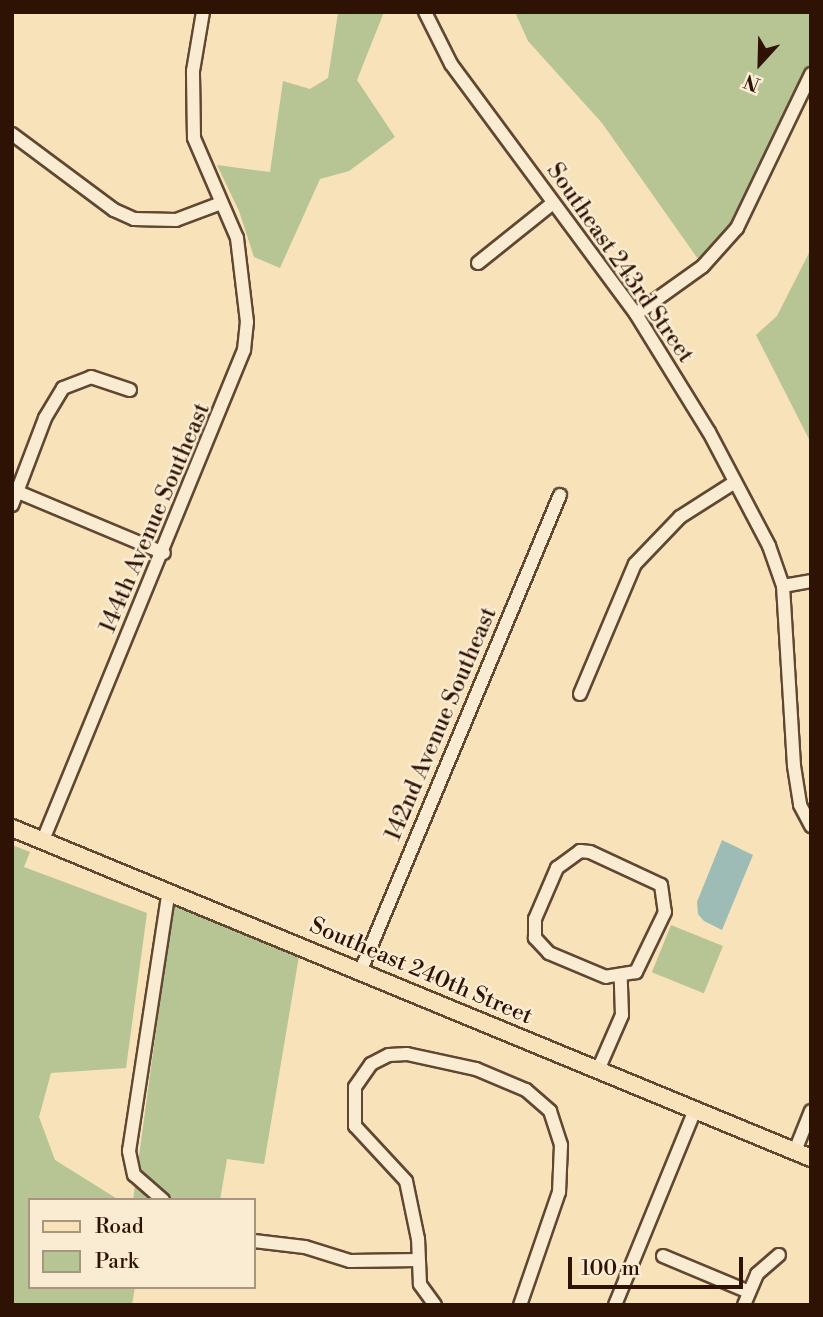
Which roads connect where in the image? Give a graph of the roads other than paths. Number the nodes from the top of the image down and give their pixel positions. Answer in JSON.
{"nodes":[{"id":1,"x":203,"y":12,"type":"edge"},
{"id":2,"x":425,"y":12,"type":"edge"},
{"id":3,"x":811,"y":74,"type":"edge"},
{"id":4,"x":12,"y":134,"type":"edge"},
{"id":5,"x":221,"y":203,"type":"junction"},
{"id":6,"x":553,"y":203,"type":"junction"},
{"id":7,"x":478,"y":263,"type":"dead end"},
{"id":8,"x":636,"y":314,"type":"junction"},
{"id":9,"x":130,"y":390,"type":"dead end"},
{"id":10,"x":735,"y":482,"type":"junction"},
{"id":11,"x":18,"y":492,"type":"junction"},
{"id":12,"x":560,"y":495,"type":"dead end"},
{"id":13,"x":12,"y":505,"type":"edge"},
{"id":14,"x":164,"y":553,"type":"junction"},
{"id":15,"x":811,"y":581,"type":"edge"},
{"id":16,"x":783,"y":586,"type":"junction"},
{"id":17,"x":580,"y":694,"type":"dead end"},
{"id":18,"x":811,"y":826,"type":"edge"},
{"id":19,"x":12,"y":828,"type":"edge"},
{"id":20,"x":43,"y":840,"type":"junction"},
{"id":21,"x":169,"y":891,"type":"junction"},
{"id":22,"x":361,"y":970,"type":"junction"},
{"id":23,"x":621,"y":978,"type":"junction"},
{"id":24,"x":598,"y":1070,"type":"junction"},
{"id":25,"x":811,"y":1111,"type":"edge"},
{"id":26,"x":694,"y":1112,"type":"junction"},
{"id":27,"x":803,"y":1154,"type":"edge"},
{"id":28,"x":161,"y":1198,"type":"edge"},
{"id":29,"x":256,"y":1241,"type":"edge"},
{"id":30,"x":779,"y":1255,"type":"dead end"},
{"id":31,"x":663,"y":1256,"type":"dead end"},
{"id":32,"x":418,"y":1260,"type":"junction"},
{"id":33,"x":746,"y":1298,"type":"edge"},
{"id":34,"x":435,"y":1305,"type":"edge"},
{"id":35,"x":520,"y":1305,"type":"edge"},
{"id":36,"x":615,"y":1305,"type":"edge"}],
"edges":[{"from":1,"to":5,"type":"street","name":"144th Avenue Southeast"},
{"from":2,"to":6,"type":"street","name":"Southeast 243rd Street"},
{"from":3,"to":8,"type":"street"},
{"from":4,"to":5,"type":"street"},
{"from":5,"to":14,"type":"street","name":"144th Avenue Southeast"},
{"from":6,"to":7,"type":"street"},
{"from":6,"to":8,"type":"street","name":"Southeast 243rd Street"},
{"from":8,"to":10,"type":"street","name":"Southeast 243rd Street"},
{"from":9,"to":11,"type":"street"},
{"from":10,"to":16,"type":"street","name":"Southeast 243rd Street"},
{"from":10,"to":17,"type":"street"},
{"from":11,"to":13,"type":"street"},
{"from":11,"to":14,"type":"street"},
{"from":12,"to":22,"type":"street","name":"142nd Avenue Southeast"},
{"from":14,"to":20,"type":"street","name":"144th Avenue Southeast"},
{"from":15,"to":16,"type":"street"},
{"from":16,"to":18,"type":"street","name":"Southeast 243rd Street"},
{"from":19,"to":20,"type":"main road","name":"Southeast 240th Street"},
{"from":20,"to":21,"type":"main road","name":"Southeast 240th Street"},
{"from":21,"to":22,"type":"main road","name":"Southeast 240th Street"},
{"from":21,"to":28,"type":"street"},
{"from":22,"to":24,"type":"main road","name":"Southeast 240th Street"},
{"from":23,"to":23,"type":"street"},
{"from":23,"to":24,"type":"street"},
{"from":24,"to":26,"type":"main road","name":"Southeast 240th Street"},
{"from":25,"to":27,"type":"street"},
{"from":26,"to":27,"type":"main road","name":"Southeast 240th Street"},
{"from":26,"to":36,"type":"street"},
{"from":29,"to":32,"type":"street"},
{"from":30,"to":33,"type":"street"},
{"from":31,"to":33,"type":"street"},
{"from":32,"to":34,"type":"street"},
{"from":32,"to":35,"type":"street"}]}
